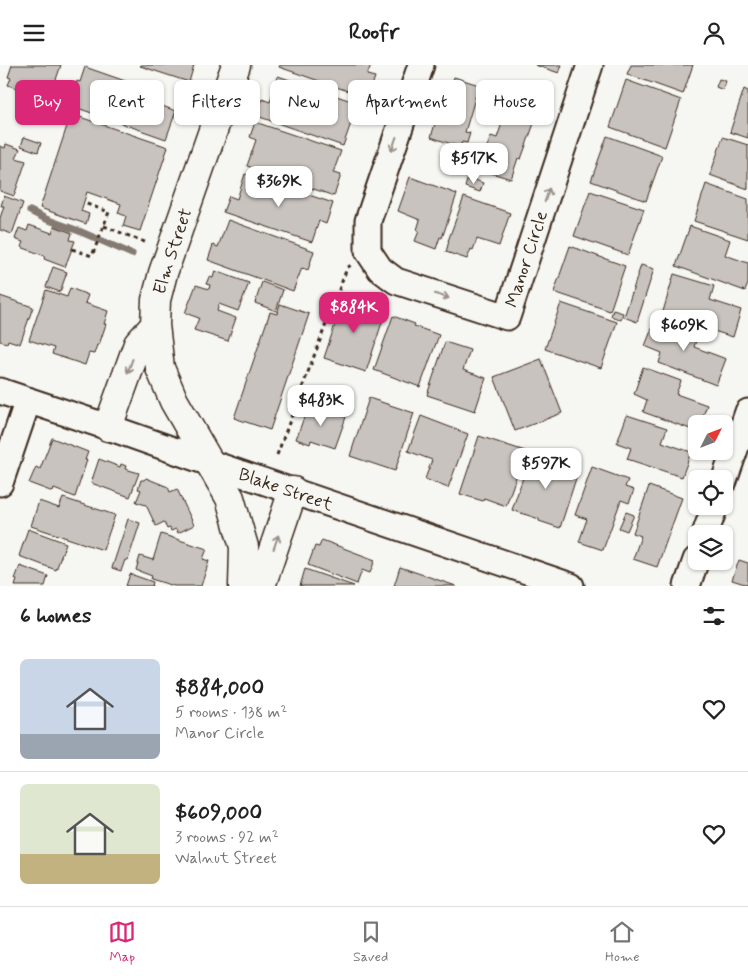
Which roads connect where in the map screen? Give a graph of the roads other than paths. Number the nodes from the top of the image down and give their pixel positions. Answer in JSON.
{"nodes":[{"id":1,"x":236,"y":65,"type":"edge"},
{"id":2,"x":421,"y":65,"type":"edge"},
{"id":3,"x":590,"y":65,"type":"edge"},
{"id":4,"x":155,"y":325,"type":"junction"},
{"id":5,"x":0,"y":391,"type":"edge"},
{"id":6,"x":28,"y":400,"type":"junction"},
{"id":7,"x":748,"y":412,"type":"edge"},
{"id":8,"x":108,"y":427,"type":"junction"},
{"id":9,"x":210,"y":463,"type":"junction"},
{"id":10,"x":728,"y":470,"type":"edge"},
{"id":11,"x":0,"y":483,"type":"edge"},
{"id":12,"x":293,"y":491,"type":"junction"},
{"id":13,"x":693,"y":570,"type":"edge"},
{"id":14,"x":531,"y":579,"type":"edge"},
{"id":15,"x":243,"y":586,"type":"edge"},
{"id":16,"x":257,"y":586,"type":"edge"},
{"id":17,"x":571,"y":586,"type":"edge"},
{"id":18,"x":687,"y":586,"type":"edge"}],
"edges":[{"from":1,"to":4,"type":"street","name":"Elm Street"},
{"from":2,"to":3,"type":"street","name":"Manor Circle","one_way":true},
{"from":4,"to":8,"type":"street","one_way":true},
{"from":4,"to":9,"type":"street","name":"Elm Street"},
{"from":5,"to":6,"type":"street","name":"Blake Street"},
{"from":6,"to":8,"type":"street","name":"Blake Street"},
{"from":6,"to":11,"type":"street"},
{"from":7,"to":10,"type":"street"},
{"from":8,"to":9,"type":"street","name":"Blake Street"},
{"from":9,"to":12,"type":"street","name":"Blake Street"},
{"from":9,"to":15,"type":"street","name":"Elm Street"},
{"from":12,"to":14,"type":"street","name":"Blake Street"},
{"from":16,"to":12,"type":"street","one_way":true},
{"from":13,"to":18,"type":"street"},
{"from":14,"to":17,"type":"street","name":"Blake Street"}]}
